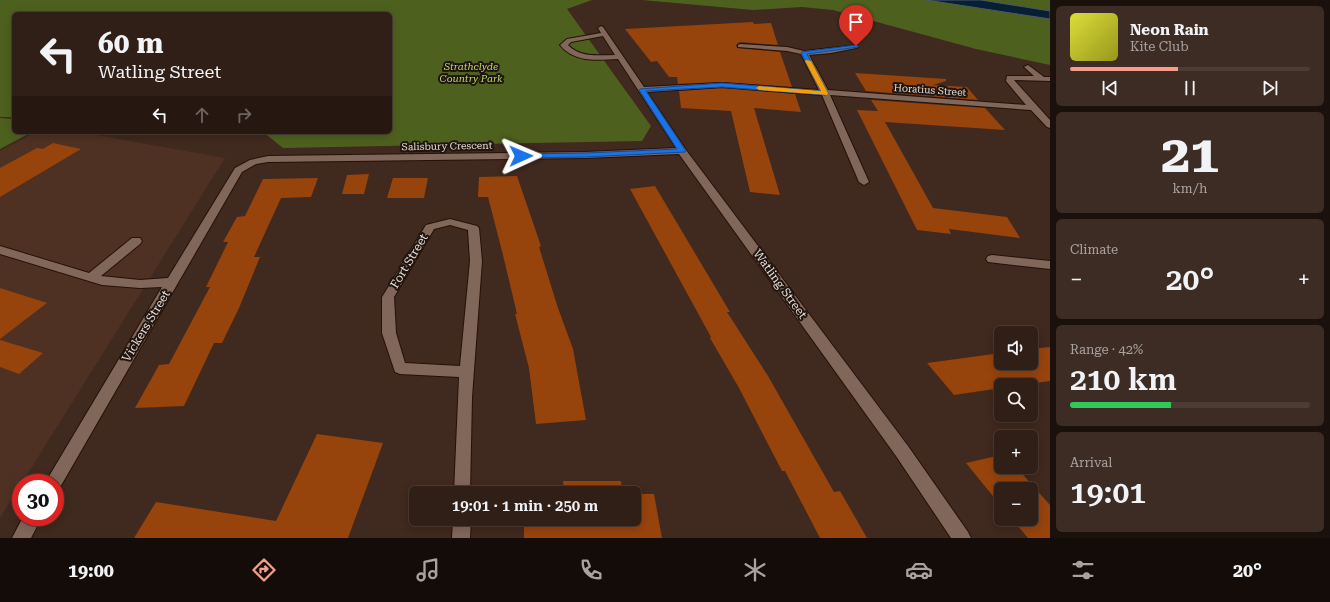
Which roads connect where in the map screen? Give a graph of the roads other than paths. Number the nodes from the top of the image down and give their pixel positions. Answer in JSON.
{"nodes":[{"id":1,"x":777,"y":39,"type":"dead end"},
{"id":2,"x":740,"y":46,"type":"dead end"},
{"id":3,"x":856,"y":46,"type":"dead end"},
{"id":4,"x":781,"y":49,"type":"junction"},
{"id":5,"x":804,"y":53,"type":"junction"},
{"id":6,"x":620,"y":57,"type":"junction"},
{"id":7,"x":1028,"y":67,"type":"dead end"},
{"id":8,"x":1046,"y":79,"type":"edge"},
{"id":9,"x":642,"y":90,"type":"junction"},
{"id":10,"x":825,"y":93,"type":"junction"},
{"id":11,"x":1033,"y":108,"type":"junction"},
{"id":12,"x":1050,"y":125,"type":"edge"},
{"id":13,"x":682,"y":151,"type":"junction"},
{"id":14,"x":238,"y":170,"type":"joint"},
{"id":15,"x":864,"y":182,"type":"dead end"},
{"id":16,"x":136,"y":241,"type":"dead end"},
{"id":17,"x":0,"y":250,"type":"edge"},
{"id":18,"x":992,"y":259,"type":"dead end"},
{"id":19,"x":1050,"y":265,"type":"edge"},
{"id":20,"x":91,"y":278,"type":"junction"},
{"id":21,"x":172,"y":282,"type":"junction"},
{"id":22,"x":467,"y":372,"type":"junction"},
{"id":23,"x":58,"y":474,"type":"edge"},
{"id":24,"x":462,"y":486,"type":"edge"},
{"id":25,"x":28,"y":526,"type":"edge"},
{"id":26,"x":462,"y":526,"type":"edge"},
{"id":27,"x":21,"y":538,"type":"edge"},
{"id":28,"x":461,"y":538,"type":"edge"},
{"id":29,"x":962,"y":538,"type":"edge"}],
"edges":[{"from":1,"to":4,"type":"street"},
{"from":2,"to":4,"type":"street"},
{"from":3,"to":5,"type":"street"},
{"from":4,"to":5,"type":"street"},
{"from":5,"to":10,"type":"street"},
{"from":6,"to":6,"type":"street","name":"Watling Street"},
{"from":6,"to":9,"type":"street","name":"Watling Street"},
{"from":7,"to":8,"type":"street"},
{"from":8,"to":11,"type":"street"},
{"from":9,"to":10,"type":"street","name":"Horatius Street"},
{"from":9,"to":13,"type":"street","name":"Watling Street"},
{"from":10,"to":11,"type":"street","name":"Horatius Street"},
{"from":10,"to":15,"type":"street"},
{"from":11,"to":12,"type":"street"},
{"from":13,"to":14,"type":"street","name":"Salisbury Crescent"},
{"from":13,"to":29,"type":"street","name":"Watling Street"},
{"from":14,"to":21,"type":"street","name":"Vickers Street"},
{"from":16,"to":20,"type":"street"},
{"from":17,"to":20,"type":"street"},
{"from":18,"to":19,"type":"street"},
{"from":20,"to":21,"type":"street"},
{"from":21,"to":23,"type":"street","name":"Vickers Street"},
{"from":22,"to":22,"type":"street","name":"Fort Street"},
{"from":22,"to":24,"type":"street","name":"Fort Street"},
{"from":25,"to":27,"type":"street"},
{"from":26,"to":28,"type":"street"}]}
